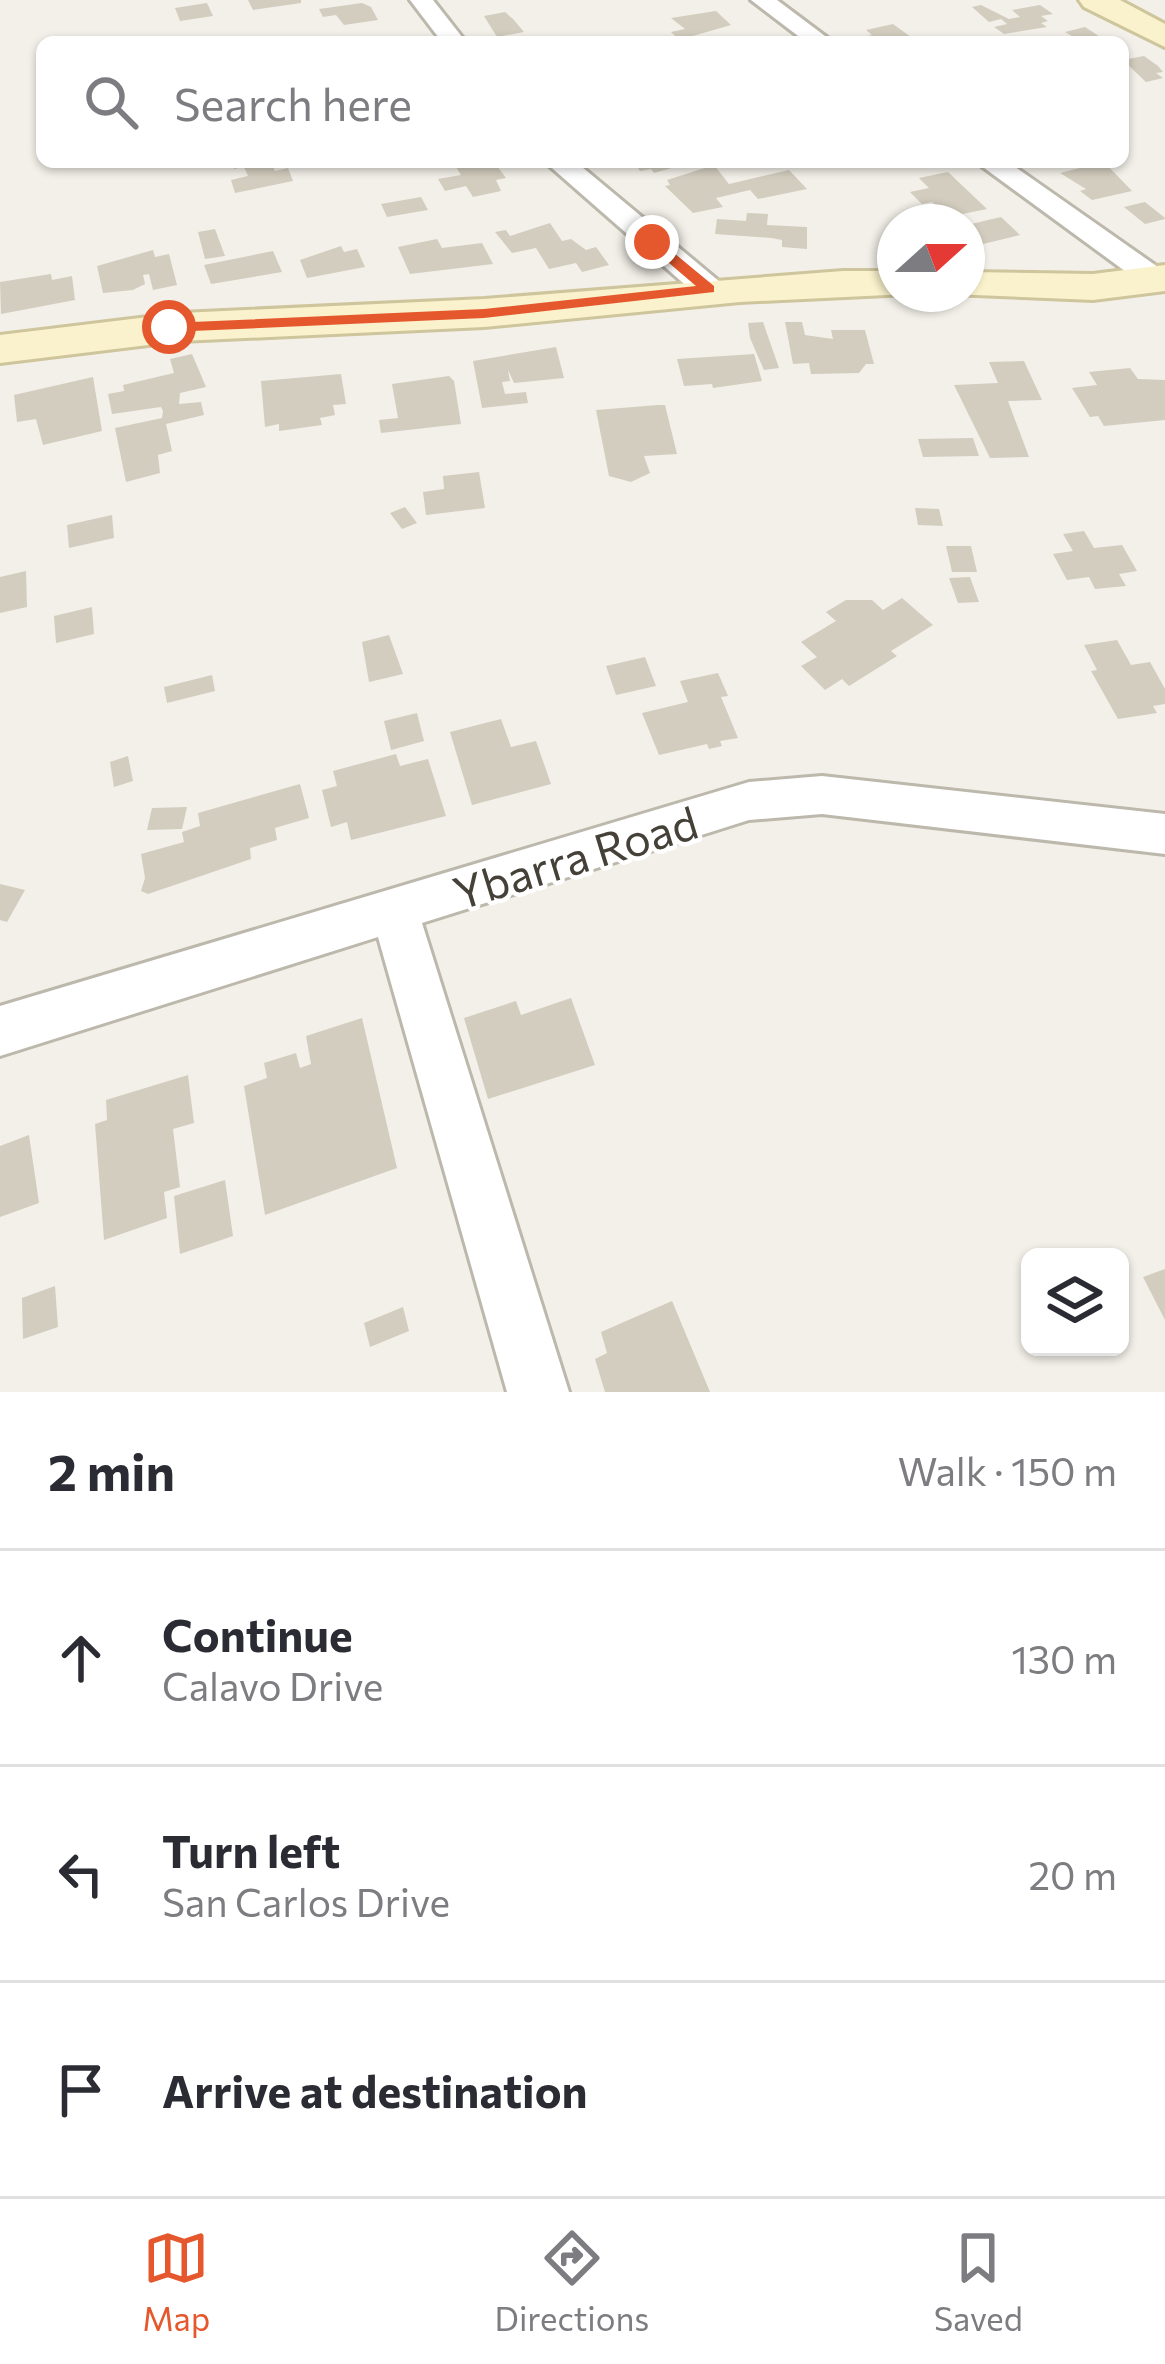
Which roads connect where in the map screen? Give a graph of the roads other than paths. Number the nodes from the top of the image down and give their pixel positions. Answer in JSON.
{"nodes":[{"id":1,"x":421,"y":0,"type":"edge"},
{"id":2,"x":762,"y":0,"type":"edge"},
{"id":3,"x":1095,"y":0,"type":"edge"},
{"id":4,"x":449,"y":36,"type":"edge"},
{"id":5,"x":813,"y":36,"type":"edge"},
{"id":6,"x":1165,"y":37,"type":"edge"},
{"id":7,"x":566,"y":168,"type":"edge"},
{"id":8,"x":999,"y":168,"type":"edge"},
{"id":9,"x":1160,"y":278,"type":"edge"},
{"id":10,"x":877,"y":284,"type":"edge"},
{"id":11,"x":985,"y":285,"type":"edge"},
{"id":12,"x":709,"y":289,"type":"junction"},
{"id":13,"x":0,"y":349,"type":"edge"},
{"id":14,"x":1165,"y":834,"type":"edge"},
{"id":15,"x":395,"y":912,"type":"junction"},
{"id":16,"x":0,"y":1031,"type":"edge"},
{"id":17,"x":538,"y":1392,"type":"edge"}],
"edges":[{"from":1,"to":4,"type":"street"},
{"from":2,"to":5,"type":"street"},
{"from":3,"to":6,"type":"street"},
{"from":7,"to":12,"type":"street"},
{"from":8,"to":9,"type":"street"},
{"from":9,"to":11,"type":"street"},
{"from":10,"to":12,"type":"street"},
{"from":12,"to":13,"type":"street"},
{"from":14,"to":15,"type":"street","name":"Ybarra Road"},
{"from":15,"to":16,"type":"street","name":"Ybarra Road"},
{"from":15,"to":17,"type":"street"}]}
